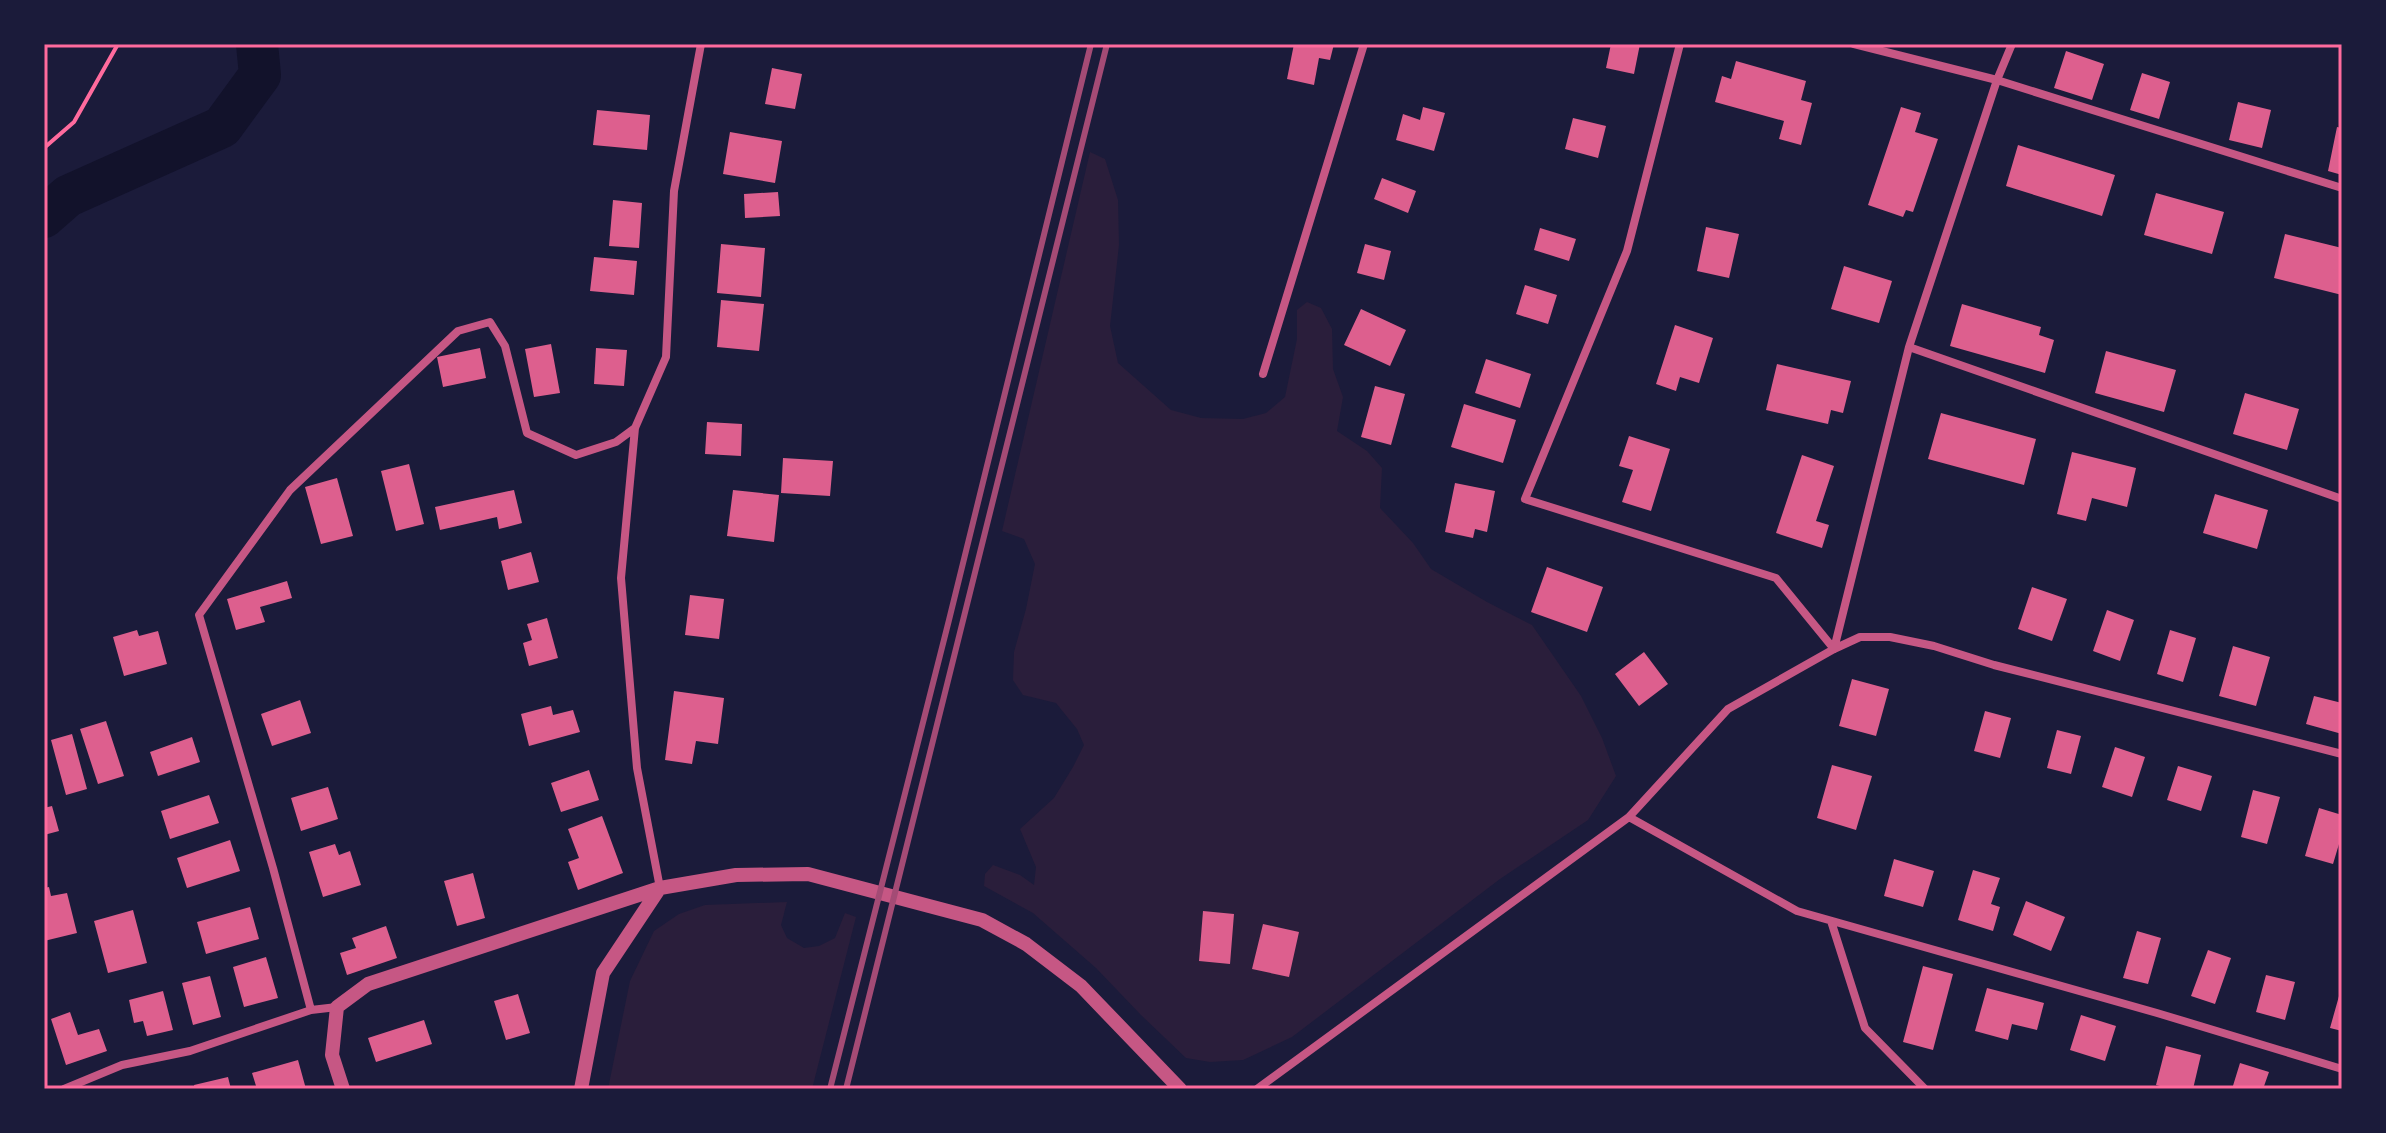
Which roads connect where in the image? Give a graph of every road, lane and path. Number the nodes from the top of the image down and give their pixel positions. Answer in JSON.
{"nodes":[{"id":1,"x":118,"y":44,"type":"edge"},
{"id":2,"x":701,"y":44,"type":"edge"},
{"id":3,"x":1364,"y":44,"type":"edge"},
{"id":4,"x":1680,"y":44,"type":"edge"},
{"id":5,"x":1854,"y":44,"type":"edge"},
{"id":6,"x":2012,"y":44,"type":"edge"},
{"id":7,"x":1997,"y":80,"type":"junction"},
{"id":8,"x":44,"y":148,"type":"edge"},
{"id":9,"x":2342,"y":188,"type":"edge"},
{"id":10,"x":1909,"y":347,"type":"junction"},
{"id":11,"x":1263,"y":374,"type":"dead end"},
{"id":12,"x":635,"y":428,"type":"junction"},
{"id":13,"x":2342,"y":499,"type":"edge"},
{"id":14,"x":1834,"y":649,"type":"junction"},
{"id":15,"x":2342,"y":754,"type":"edge"},
{"id":16,"x":1629,"y":817,"type":"junction"},
{"id":17,"x":660,"y":888,"type":"junction"},
{"id":18,"x":1831,"y":921,"type":"junction"},
{"id":19,"x":337,"y":1007,"type":"junction"},
{"id":20,"x":311,"y":1010,"type":"junction"},
{"id":21,"x":2342,"y":1069,"type":"edge"},
{"id":22,"x":64,"y":1089,"type":"edge"},
{"id":23,"x":343,"y":1089,"type":"edge"},
{"id":24,"x":581,"y":1089,"type":"edge"},
{"id":25,"x":1180,"y":1089,"type":"edge"},
{"id":26,"x":1257,"y":1089,"type":"edge"},
{"id":27,"x":1925,"y":1089,"type":"edge"}],
"edges":[{"from":1,"to":8,"type":"path"},
{"from":2,"to":12,"type":"street"},
{"from":3,"to":11,"type":"street"},
{"from":4,"to":14,"type":"street"},
{"from":5,"to":7,"type":"street"},
{"from":6,"to":7,"type":"street"},
{"from":7,"to":9,"type":"street"},
{"from":7,"to":10,"type":"street"},
{"from":10,"to":13,"type":"street"},
{"from":10,"to":14,"type":"street"},
{"from":12,"to":17,"type":"street"},
{"from":12,"to":20,"type":"street"},
{"from":14,"to":15,"type":"street"},
{"from":14,"to":16,"type":"street"},
{"from":16,"to":18,"type":"street"},
{"from":16,"to":26,"type":"street"},
{"from":17,"to":19,"type":"street"},
{"from":17,"to":24,"type":"street"},
{"from":17,"to":25,"type":"street"},
{"from":18,"to":21,"type":"street"},
{"from":18,"to":27,"type":"street"},
{"from":19,"to":20,"type":"street"},
{"from":19,"to":23,"type":"street"},
{"from":20,"to":22,"type":"street"}]}
